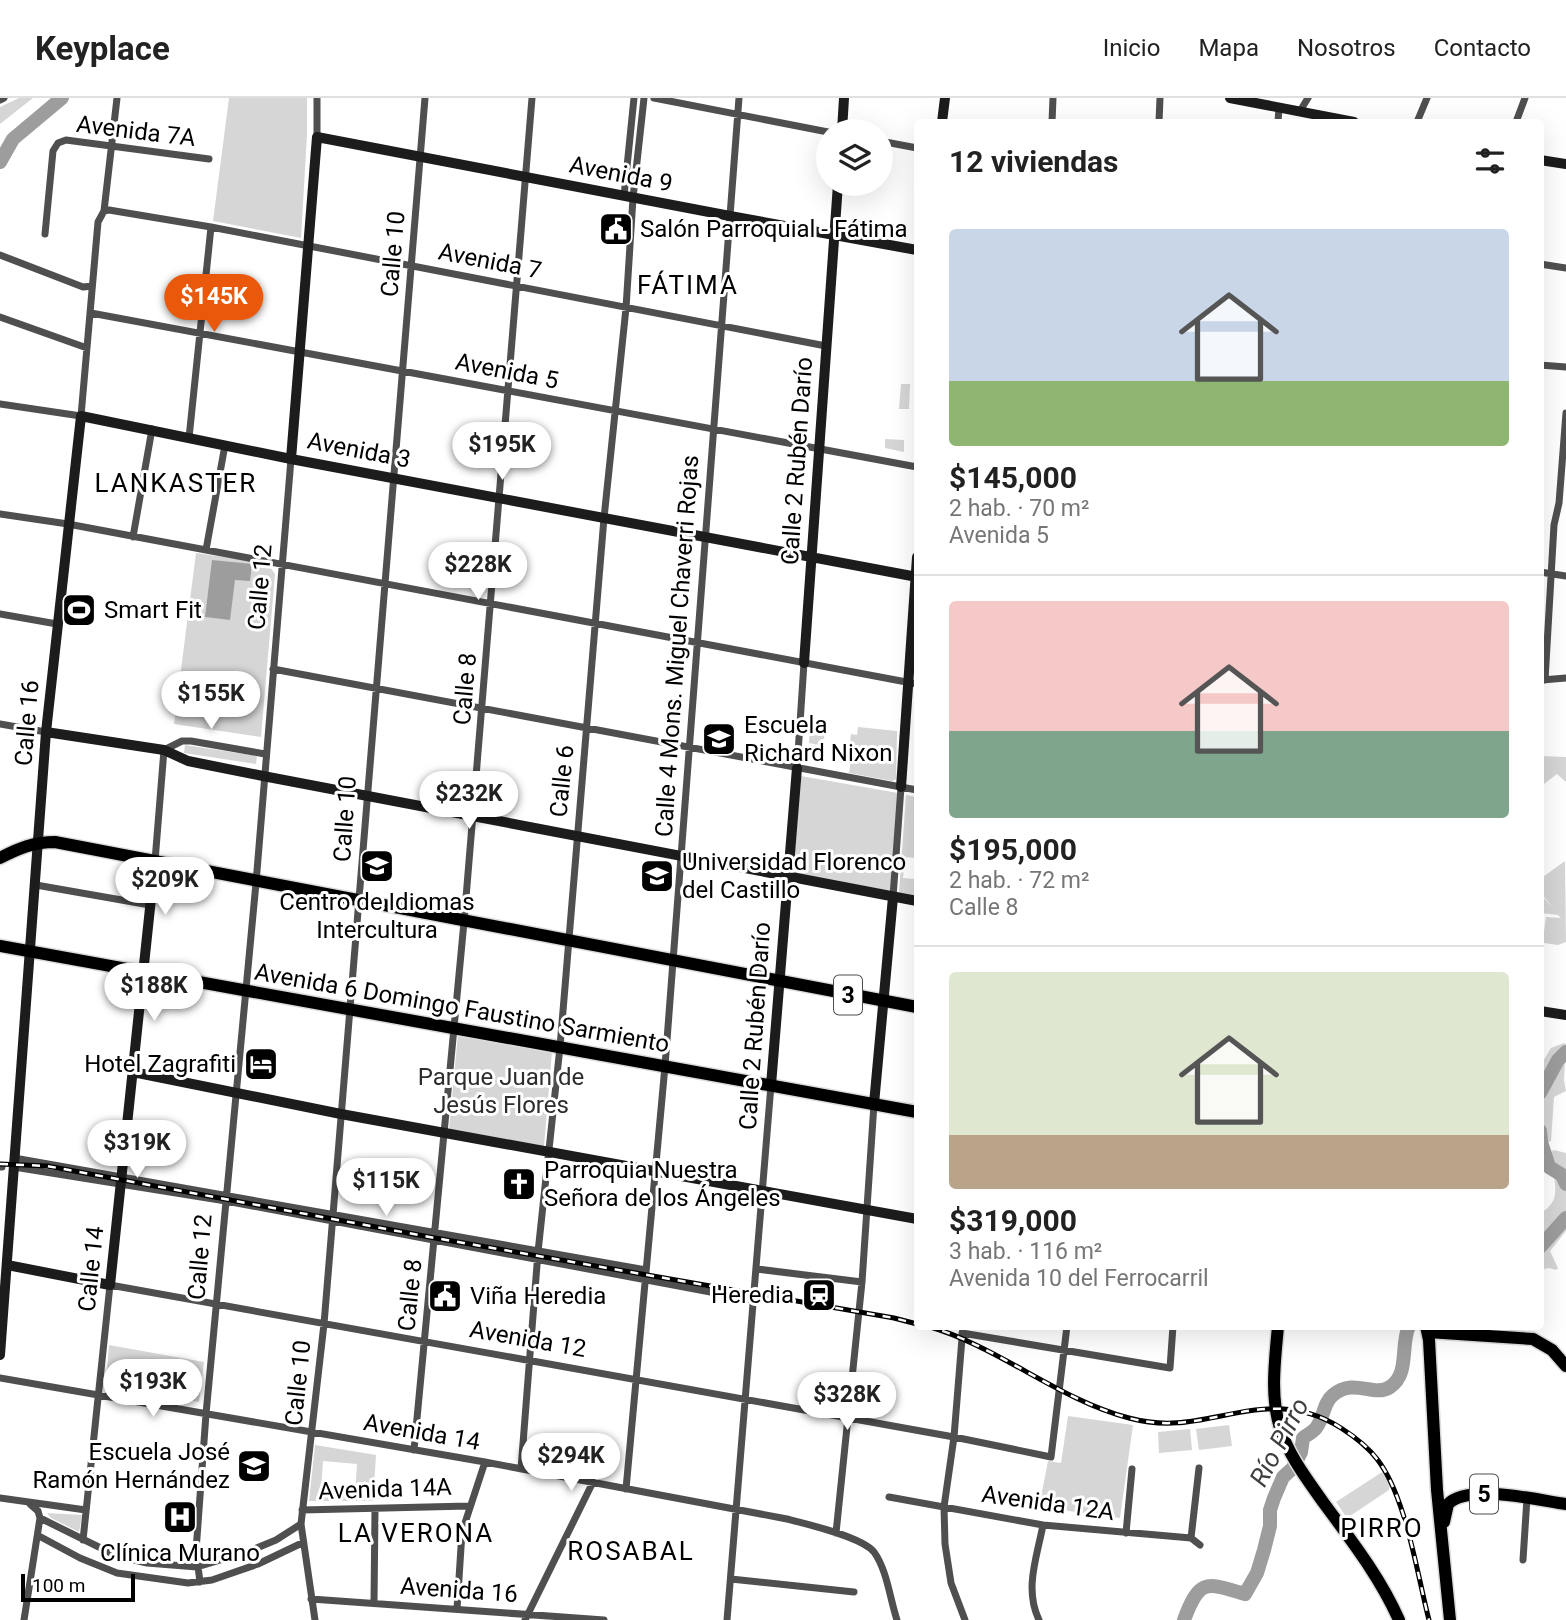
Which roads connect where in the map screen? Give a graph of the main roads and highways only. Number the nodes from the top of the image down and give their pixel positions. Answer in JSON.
{"nodes":[{"id":1,"x":0,"y":858,"type":"edge"},
{"id":2,"x":0,"y":946,"type":"edge"},
{"id":3,"x":914,"y":1006,"type":"edge"},
{"id":4,"x":914,"y":1111,"type":"edge"},
{"id":5,"x":1278,"y":1330,"type":"edge"},
{"id":6,"x":1427,"y":1330,"type":"edge"},
{"id":7,"x":1438,"y":1330,"type":"edge"},
{"id":8,"x":1566,"y":1366,"type":"edge"},
{"id":9,"x":1566,"y":1504,"type":"edge"},
{"id":10,"x":1444,"y":1546,"type":"junction"},
{"id":11,"x":1399,"y":1620,"type":"edge"},
{"id":12,"x":1450,"y":1620,"type":"edge"}],
"edges":[{"from":1,"to":3,"type":"main road","number":"3"},
{"from":2,"to":4,"type":"main road","name":"Avenida 6 Domingo Faustino Sarmiento"},
{"from":5,"to":11,"type":"main road"},
{"from":6,"to":10,"type":"main road"},
{"from":7,"to":8,"type":"main road"},
{"from":9,"to":10,"type":"main road","number":"5"},
{"from":10,"to":12,"type":"main road"}]}
